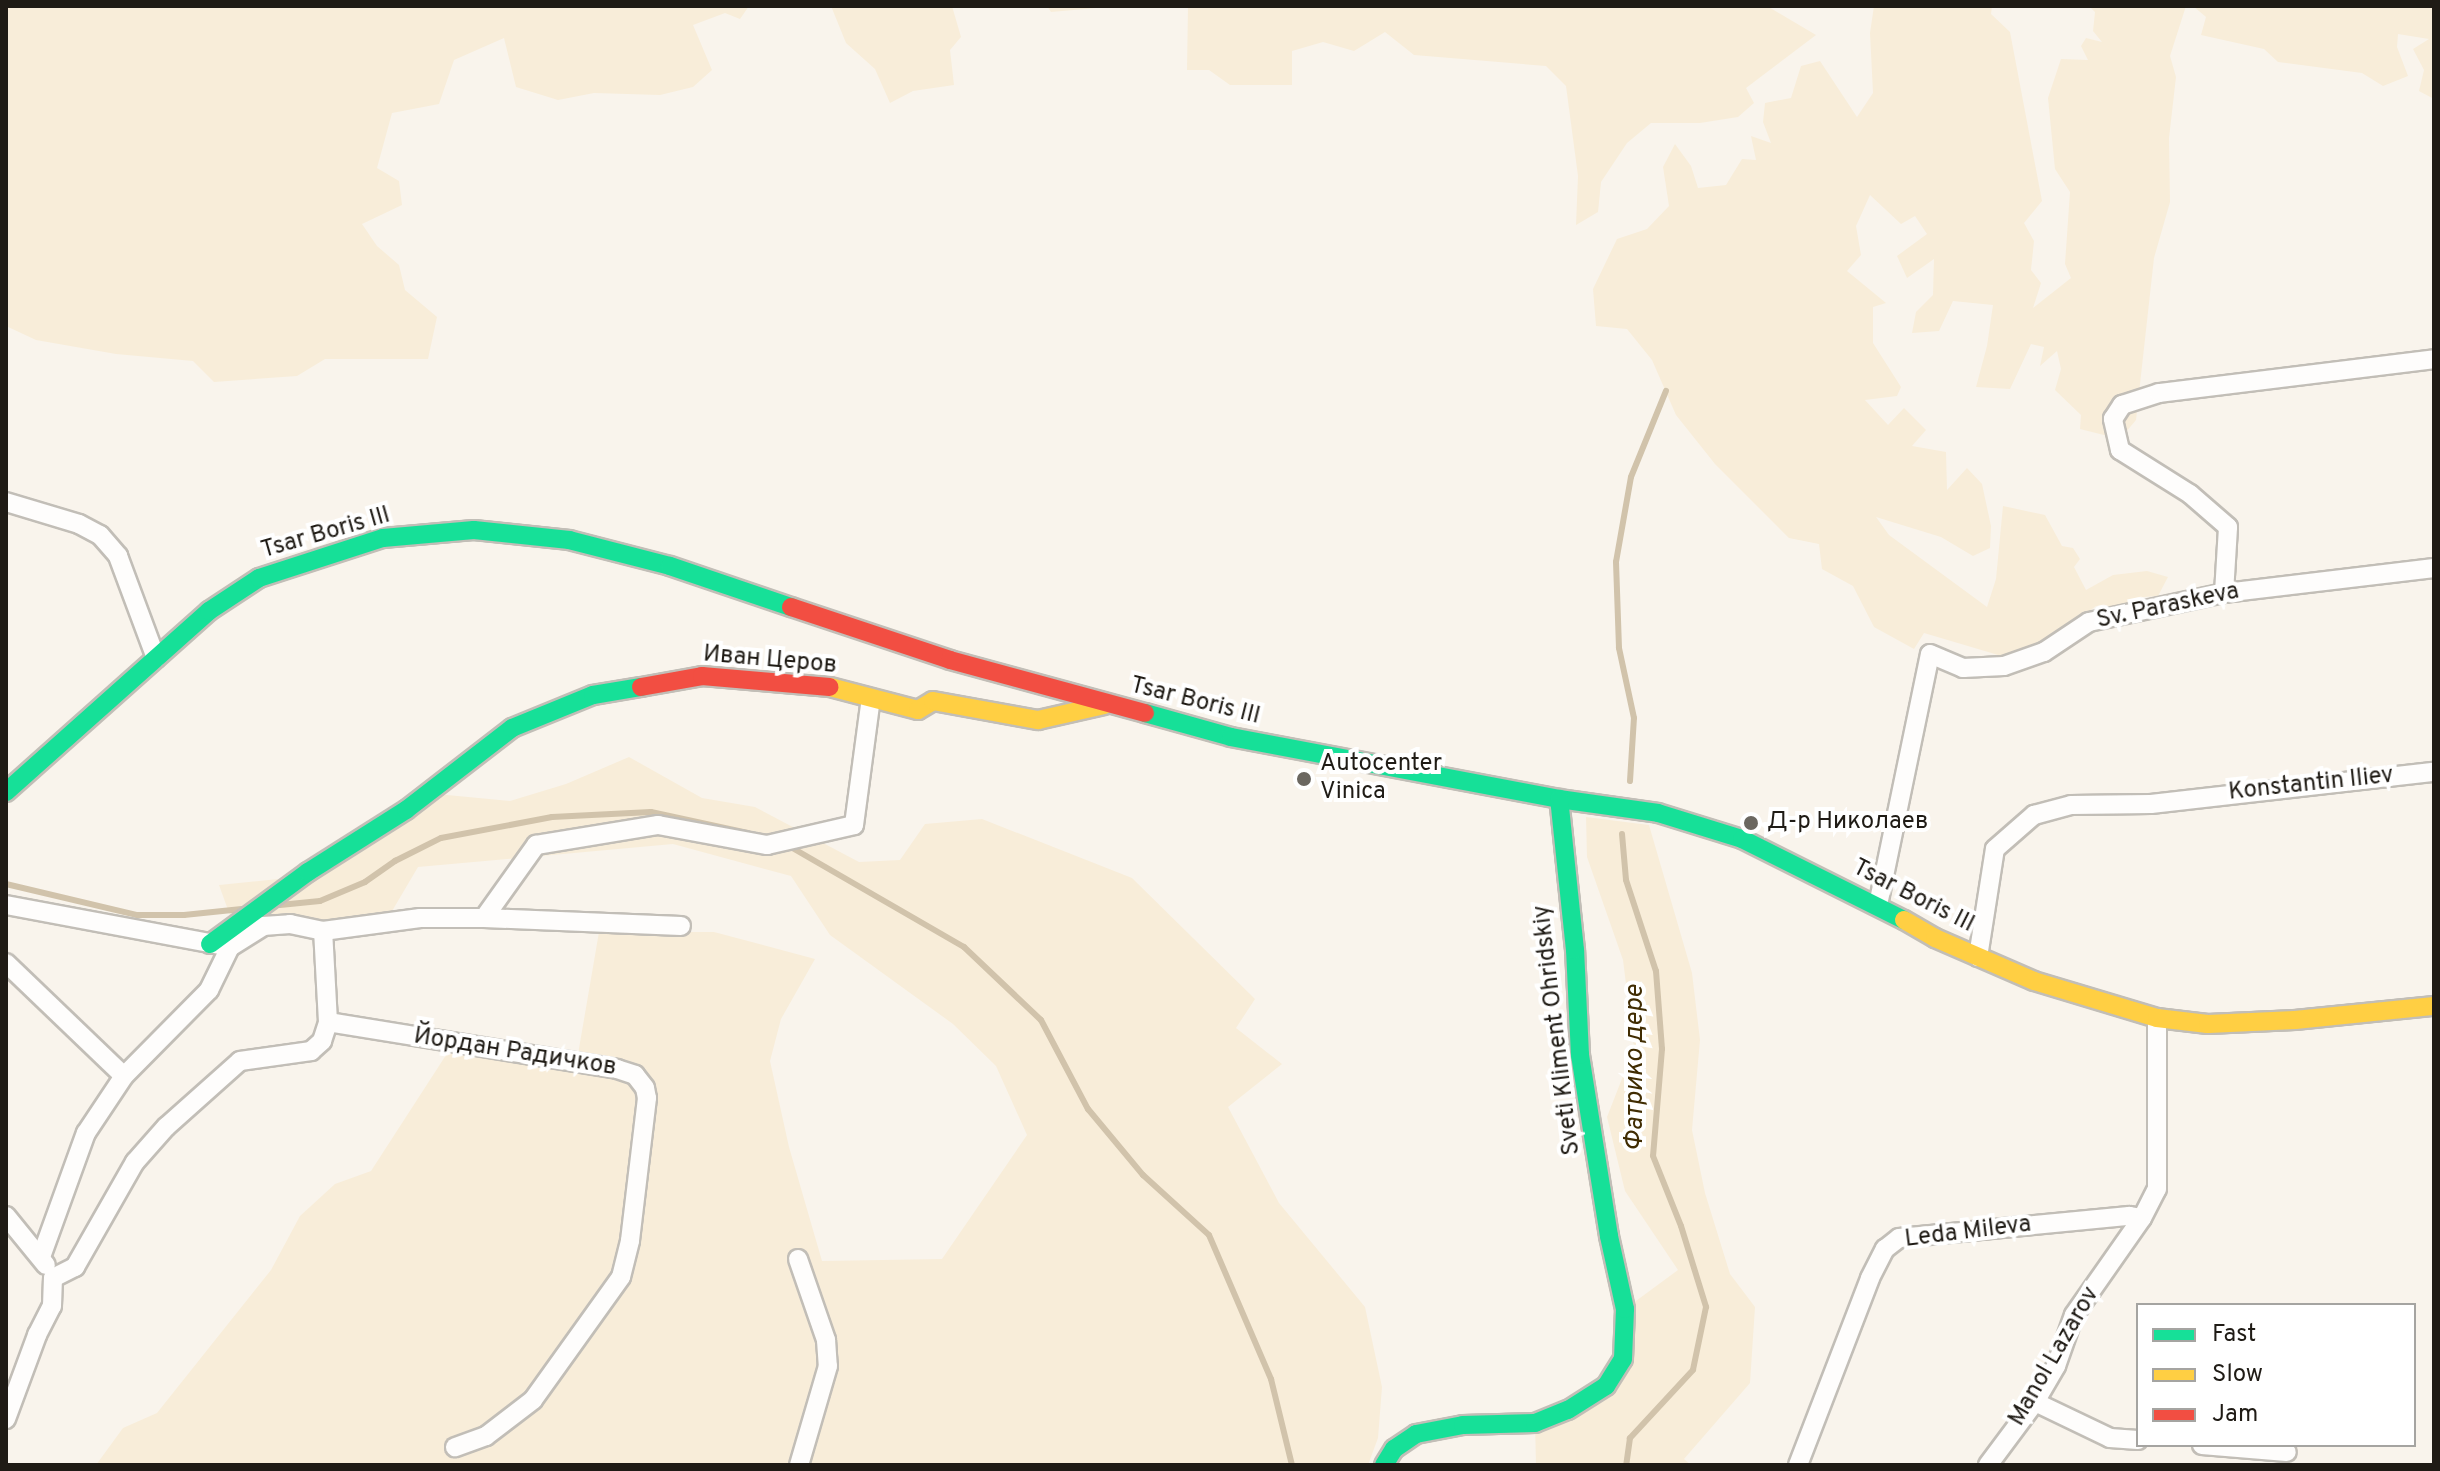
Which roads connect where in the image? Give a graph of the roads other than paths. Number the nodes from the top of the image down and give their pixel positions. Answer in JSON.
{"nodes":[{"id":1,"x":2434,"y":359,"type":"edge"},
{"id":2,"x":6,"y":502,"type":"edge"},
{"id":3,"x":2434,"y":568,"type":"edge"},
{"id":4,"x":2224,"y":593,"type":"junction"},
{"id":5,"x":156,"y":658,"type":"junction"},
{"id":6,"x":871,"y":698,"type":"junction"},
{"id":7,"x":1107,"y":704,"type":"junction"},
{"id":8,"x":2434,"y":772,"type":"edge"},
{"id":9,"x":6,"y":792,"type":"edge"},
{"id":10,"x":1559,"y":799,"type":"junction"},
{"id":11,"x":6,"y":905,"type":"edge"},
{"id":12,"x":1878,"y":905,"type":"junction"},
{"id":13,"x":484,"y":918,"type":"junction"},
{"id":14,"x":681,"y":926,"type":"dead end"},
{"id":15,"x":323,"y":931,"type":"junction"},
{"id":16,"x":210,"y":944,"type":"junction"},
{"id":17,"x":230,"y":947,"type":"junction"},
{"id":18,"x":1978,"y":957,"type":"junction"},
{"id":19,"x":6,"y":963,"type":"edge"},
{"id":20,"x":2434,"y":1006,"type":"edge"},
{"id":21,"x":2157,"y":1018,"type":"junction"},
{"id":22,"x":328,"y":1022,"type":"junction"},
{"id":23,"x":124,"y":1076,"type":"junction"},
{"id":24,"x":6,"y":1216,"type":"edge"},
{"id":25,"x":2142,"y":1218,"type":"junction"},
{"id":26,"x":41,"y":1257,"type":"junction"},
{"id":27,"x":798,"y":1259,"type":"dead end"},
{"id":28,"x":53,"y":1278,"type":"junction"},
{"id":29,"x":2035,"y":1402,"type":"junction"},
{"id":30,"x":6,"y":1419,"type":"edge"},
{"id":31,"x":2136,"y":1440,"type":"edge"},
{"id":32,"x":455,"y":1447,"type":"dead end"},
{"id":33,"x":2226,"y":1447,"type":"edge"},
{"id":34,"x":2287,"y":1452,"type":"dead end"},
{"id":35,"x":1393,"y":1460,"type":"edge"},
{"id":36,"x":799,"y":1465,"type":"edge"},
{"id":37,"x":1798,"y":1465,"type":"edge"},
{"id":38,"x":1988,"y":1465,"type":"edge"}],
"edges":[{"from":1,"to":4,"type":"street"},
{"from":2,"to":5,"type":"street"},
{"from":3,"to":4,"type":"street","name":"Sv. Paraskeva"},
{"from":4,"to":12,"type":"street","name":"Sv. Paraskeva"},
{"from":5,"to":7,"type":"street","name":"Tsar Boris III"},
{"from":5,"to":9,"type":"street","name":"Tsar Boris III"},
{"from":6,"to":7,"type":"street","name":"Иван Церов"},
{"from":6,"to":13,"type":"street"},
{"from":6,"to":16,"type":"street","name":"Иван Церов"},
{"from":7,"to":10,"type":"street","name":"Tsar Boris III"},
{"from":8,"to":18,"type":"street","name":"Konstantin Iliev"},
{"from":10,"to":12,"type":"street","name":"Tsar Boris III"},
{"from":10,"to":35,"type":"street","name":"Sveti Kliment Ohridskiy"},
{"from":11,"to":16,"type":"street"},
{"from":12,"to":18,"type":"street","name":"Tsar Boris III"},
{"from":13,"to":14,"type":"street"},
{"from":13,"to":15,"type":"street"},
{"from":15,"to":17,"type":"street"},
{"from":15,"to":22,"type":"street"},
{"from":16,"to":17,"type":"street"},
{"from":17,"to":23,"type":"street"},
{"from":18,"to":21,"type":"street","name":"Tsar Boris III"},
{"from":19,"to":23,"type":"street"},
{"from":20,"to":21,"type":"street","name":"Tsar Boris III"},
{"from":21,"to":25,"type":"street","name":"Manol Lazarov"},
{"from":22,"to":28,"type":"street"},
{"from":22,"to":32,"type":"street","name":"Йордан Радичков"},
{"from":23,"to":26,"type":"street"},
{"from":24,"to":26,"type":"street"},
{"from":25,"to":29,"type":"street","name":"Manol Lazarov"},
{"from":25,"to":37,"type":"street","name":"Leda Mileva"},
{"from":26,"to":28,"type":"street"},
{"from":27,"to":36,"type":"street"},
{"from":28,"to":30,"type":"street"},
{"from":29,"to":31,"type":"street"},
{"from":29,"to":38,"type":"street","name":"Manol Lazarov"},
{"from":33,"to":34,"type":"street"}]}
